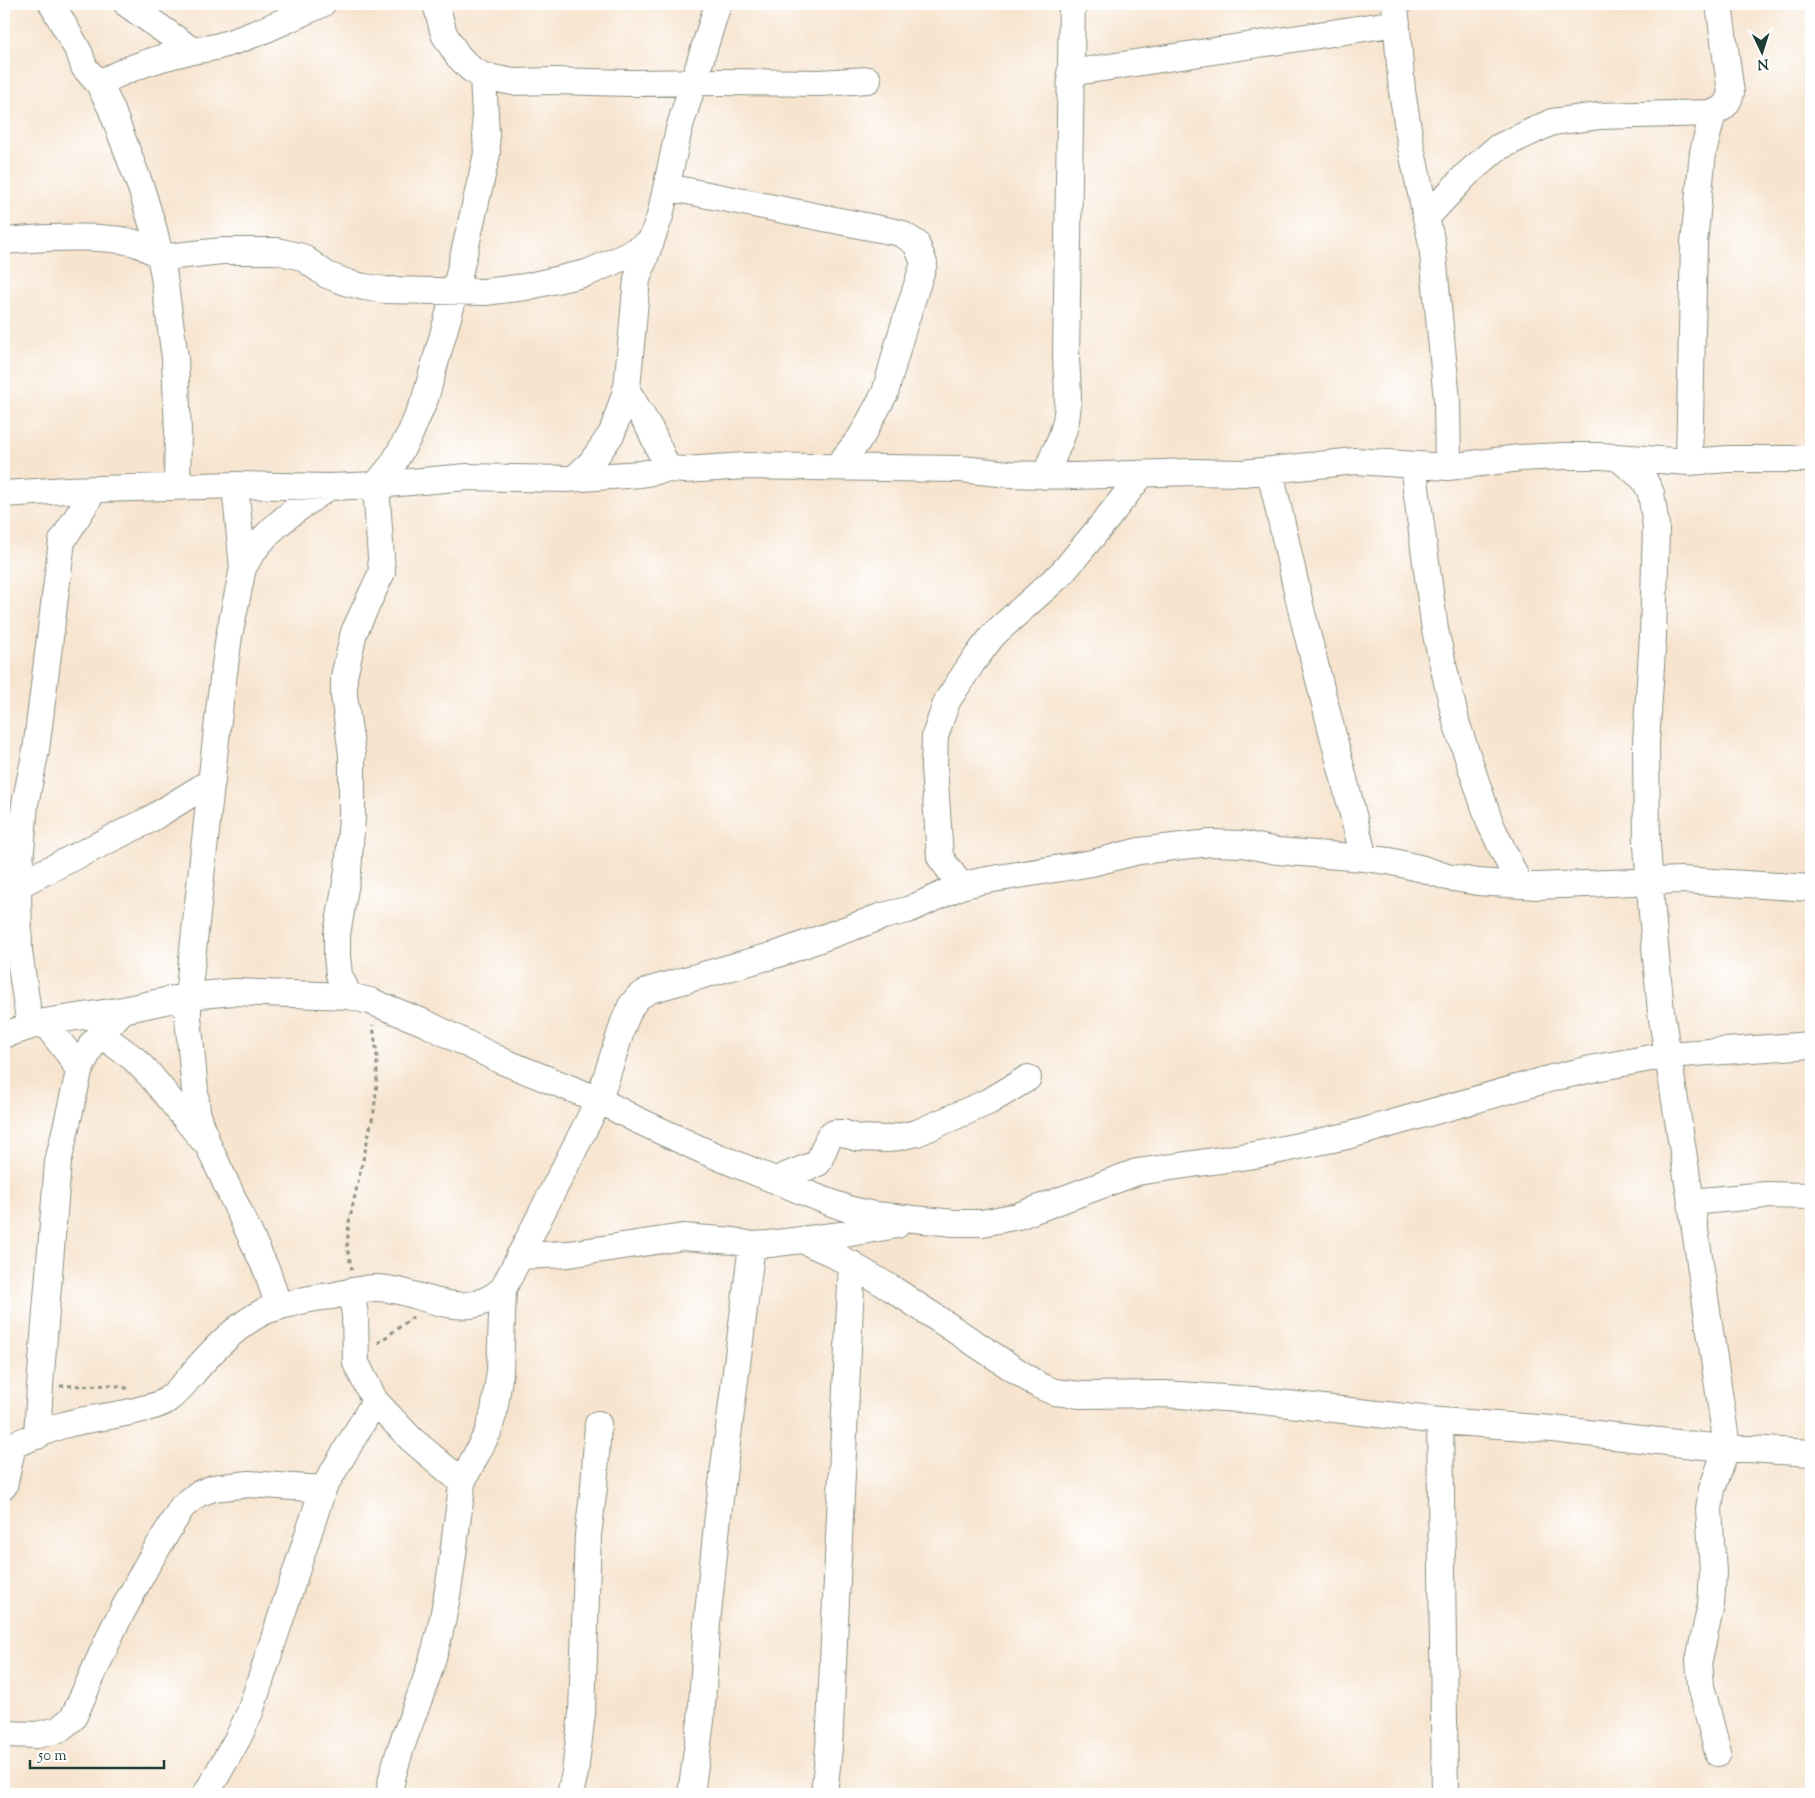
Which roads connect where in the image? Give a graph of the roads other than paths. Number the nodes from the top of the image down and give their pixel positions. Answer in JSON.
{"nodes":[{"id":1,"x":52,"y":4,"type":"edge"},
{"id":2,"x":127,"y":4,"type":"edge"},
{"id":3,"x":322,"y":4,"type":"edge"},
{"id":4,"x":436,"y":4,"type":"edge"},
{"id":5,"x":718,"y":4,"type":"edge"},
{"id":6,"x":1072,"y":4,"type":"edge"},
{"id":7,"x":1719,"y":4,"type":"edge"},
{"id":8,"x":1396,"y":14,"type":"edge"},
{"id":9,"x":193,"y":50,"type":"junction"},
{"id":10,"x":1070,"y":73,"type":"junction"},
{"id":11,"x":483,"y":76,"type":"junction"},
{"id":12,"x":868,"y":80,"type":"dead end"},
{"id":13,"x":693,"y":82,"type":"junction"},
{"id":14,"x":99,"y":84,"type":"junction"},
{"id":15,"x":1713,"y":113,"type":"junction"},
{"id":16,"x":667,"y":187,"type":"junction"},
{"id":17,"x":1426,"y":218,"type":"junction"},
{"id":18,"x":4,"y":241,"type":"edge"},
{"id":19,"x":650,"y":242,"type":"junction"},
{"id":20,"x":159,"y":255,"type":"junction"},
{"id":21,"x":455,"y":292,"type":"junction"},
{"id":22,"x":626,"y":389,"type":"junction"},
{"id":23,"x":1617,"y":457,"type":"junction"},
{"id":24,"x":1811,"y":459,"type":"edge"},
{"id":25,"x":1689,"y":462,"type":"junction"},
{"id":26,"x":1413,"y":465,"type":"junction"},
{"id":27,"x":837,"y":467,"type":"junction"},
{"id":28,"x":1448,"y":467,"type":"junction"},
{"id":29,"x":668,"y":469,"type":"junction"},
{"id":30,"x":1270,"y":471,"type":"junction"},
{"id":31,"x":1142,"y":474,"type":"junction"},
{"id":32,"x":1046,"y":476,"type":"junction"},
{"id":33,"x":575,"y":478,"type":"junction"},
{"id":34,"x":235,"y":485,"type":"junction"},
{"id":35,"x":376,"y":485,"type":"junction"},
{"id":36,"x":177,"y":486,"type":"junction"},
{"id":37,"x":329,"y":487,"type":"junction"},
{"id":38,"x":94,"y":490,"type":"junction"},
{"id":39,"x":50,"y":492,"type":"junction"},
{"id":40,"x":4,"y":494,"type":"edge"},
{"id":41,"x":62,"y":541,"type":"junction"},
{"id":42,"x":243,"y":568,"type":"junction"},
{"id":43,"x":212,"y":781,"type":"junction"},
{"id":44,"x":1364,"y":858,"type":"junction"},
{"id":45,"x":1650,"y":881,"type":"junction"},
{"id":46,"x":1519,"y":884,"type":"junction"},
{"id":47,"x":961,"y":886,"type":"junction"},
{"id":48,"x":1811,"y":888,"type":"edge"},
{"id":49,"x":11,"y":891,"type":"edge"},
{"id":50,"x":188,"y":996,"type":"junction"},
{"id":51,"x":360,"y":998,"type":"junction"},
{"id":52,"x":123,"y":1010,"type":"junction"},
{"id":53,"x":37,"y":1024,"type":"junction"},
{"id":54,"x":100,"y":1034,"type":"junction"},
{"id":55,"x":4,"y":1035,"type":"edge"},
{"id":56,"x":1811,"y":1045,"type":"edge"},
{"id":57,"x":1667,"y":1055,"type":"junction"},
{"id":58,"x":79,"y":1072,"type":"junction"},
{"id":59,"x":1028,"y":1078,"type":"dead end"},
{"id":60,"x":599,"y":1100,"type":"junction"},
{"id":61,"x":208,"y":1145,"type":"junction"},
{"id":62,"x":775,"y":1180,"type":"junction"},
{"id":63,"x":1811,"y":1196,"type":"edge"},
{"id":64,"x":1691,"y":1202,"type":"junction"},
{"id":65,"x":928,"y":1221,"type":"junction"},
{"id":66,"x":802,"y":1240,"type":"junction"},
{"id":67,"x":752,"y":1245,"type":"junction"},
{"id":68,"x":519,"y":1256,"type":"junction"},
{"id":69,"x":852,"y":1264,"type":"junction"},
{"id":70,"x":503,"y":1289,"type":"junction"},
{"id":71,"x":351,"y":1291,"type":"junction"},
{"id":72,"x":279,"y":1307,"type":"junction"},
{"id":73,"x":375,"y":1401,"type":"junction"},
{"id":74,"x":1440,"y":1421,"type":"junction"},
{"id":75,"x":598,"y":1424,"type":"dead end"},
{"id":76,"x":37,"y":1436,"type":"junction"},
{"id":77,"x":8,"y":1446,"type":"edge"},
{"id":78,"x":1727,"y":1447,"type":"junction"},
{"id":79,"x":1811,"y":1453,"type":"edge"},
{"id":80,"x":462,"y":1482,"type":"junction"},
{"id":81,"x":4,"y":1486,"type":"edge"},
{"id":82,"x":323,"y":1489,"type":"junction"},
{"id":83,"x":4,"y":1734,"type":"edge"},
{"id":84,"x":1718,"y":1753,"type":"dead end"},
{"id":85,"x":206,"y":1794,"type":"edge"},
{"id":86,"x":389,"y":1794,"type":"edge"},
{"id":87,"x":570,"y":1794,"type":"edge"},
{"id":88,"x":691,"y":1794,"type":"edge"},
{"id":89,"x":824,"y":1794,"type":"edge"},
{"id":90,"x":1444,"y":1794,"type":"edge"}],
"edges":[{"from":1,"to":14,"type":"street"},
{"from":2,"to":9,"type":"street"},
{"from":3,"to":9,"type":"street"},
{"from":4,"to":11,"type":"street"},
{"from":5,"to":13,"type":"street"},
{"from":6,"to":10,"type":"street"},
{"from":7,"to":15,"type":"street"},
{"from":8,"to":10,"type":"street"},
{"from":8,"to":17,"type":"street"},
{"from":9,"to":14,"type":"street"},
{"from":10,"to":32,"type":"street"},
{"from":11,"to":13,"type":"street"},
{"from":11,"to":21,"type":"street"},
{"from":12,"to":13,"type":"street"},
{"from":13,"to":16,"type":"street"},
{"from":14,"to":20,"type":"street"},
{"from":15,"to":17,"type":"street"},
{"from":15,"to":25,"type":"street"},
{"from":16,"to":19,"type":"street"},
{"from":16,"to":27,"type":"street"},
{"from":17,"to":28,"type":"street"},
{"from":18,"to":20,"type":"street"},
{"from":19,"to":21,"type":"street"},
{"from":19,"to":22,"type":"street"},
{"from":20,"to":21,"type":"street"},
{"from":20,"to":36,"type":"street"},
{"from":21,"to":35,"type":"street"},
{"from":22,"to":29,"type":"street"},
{"from":22,"to":33,"type":"street"},
{"from":23,"to":25,"type":"street"},
{"from":23,"to":28,"type":"street"},
{"from":23,"to":45,"type":"street"},
{"from":24,"to":25,"type":"street"},
{"from":26,"to":28,"type":"street"},
{"from":26,"to":30,"type":"street"},
{"from":26,"to":46,"type":"street"},
{"from":27,"to":29,"type":"street"},
{"from":27,"to":32,"type":"street"},
{"from":29,"to":33,"type":"street"},
{"from":30,"to":31,"type":"street"},
{"from":30,"to":44,"type":"street"},
{"from":31,"to":32,"type":"street"},
{"from":31,"to":47,"type":"street"},
{"from":33,"to":35,"type":"street"},
{"from":34,"to":36,"type":"street"},
{"from":34,"to":37,"type":"street"},
{"from":34,"to":42,"type":"street"},
{"from":35,"to":37,"type":"street"},
{"from":35,"to":51,"type":"street"},
{"from":36,"to":38,"type":"street"},
{"from":37,"to":42,"type":"street"},
{"from":38,"to":39,"type":"street"},
{"from":38,"to":41,"type":"street"},
{"from":39,"to":40,"type":"street"},
{"from":39,"to":41,"type":"street"},
{"from":41,"to":49,"type":"street"},
{"from":42,"to":43,"type":"street"},
{"from":43,"to":49,"type":"street"},
{"from":43,"to":50,"type":"street"},
{"from":44,"to":46,"type":"street"},
{"from":44,"to":47,"type":"street"},
{"from":45,"to":46,"type":"street"},
{"from":45,"to":48,"type":"street"},
{"from":45,"to":57,"type":"street"},
{"from":47,"to":60,"type":"street"},
{"from":49,"to":53,"type":"street"},
{"from":50,"to":51,"type":"street"},
{"from":50,"to":52,"type":"street"},
{"from":50,"to":61,"type":"street"},
{"from":51,"to":60,"type":"street"},
{"from":52,"to":53,"type":"street"},
{"from":52,"to":54,"type":"street"},
{"from":53,"to":55,"type":"street"},
{"from":53,"to":58,"type":"street"},
{"from":54,"to":58,"type":"street"},
{"from":54,"to":61,"type":"street"},
{"from":56,"to":57,"type":"street"},
{"from":57,"to":64,"type":"street"},
{"from":57,"to":65,"type":"street"},
{"from":58,"to":76,"type":"street"},
{"from":59,"to":62,"type":"street"},
{"from":60,"to":62,"type":"street"},
{"from":60,"to":68,"type":"street"},
{"from":61,"to":72,"type":"street"},
{"from":62,"to":65,"type":"street"},
{"from":63,"to":64,"type":"street"},
{"from":64,"to":78,"type":"street"},
{"from":65,"to":66,"type":"street"},
{"from":66,"to":67,"type":"street"},
{"from":66,"to":69,"type":"street"},
{"from":67,"to":68,"type":"street"},
{"from":67,"to":88,"type":"street"},
{"from":68,"to":70,"type":"street"},
{"from":69,"to":74,"type":"street"},
{"from":69,"to":89,"type":"street"},
{"from":70,"to":71,"type":"street"},
{"from":70,"to":80,"type":"street"},
{"from":71,"to":72,"type":"street"},
{"from":71,"to":73,"type":"street"},
{"from":72,"to":76,"type":"street"},
{"from":73,"to":80,"type":"street"},
{"from":73,"to":82,"type":"street"},
{"from":74,"to":78,"type":"street"},
{"from":74,"to":90,"type":"street"},
{"from":75,"to":87,"type":"street"},
{"from":76,"to":77,"type":"street"},
{"from":77,"to":81,"type":"street"},
{"from":78,"to":79,"type":"street"},
{"from":78,"to":84,"type":"street"},
{"from":80,"to":86,"type":"street"},
{"from":82,"to":83,"type":"street"},
{"from":82,"to":85,"type":"street"}]}
